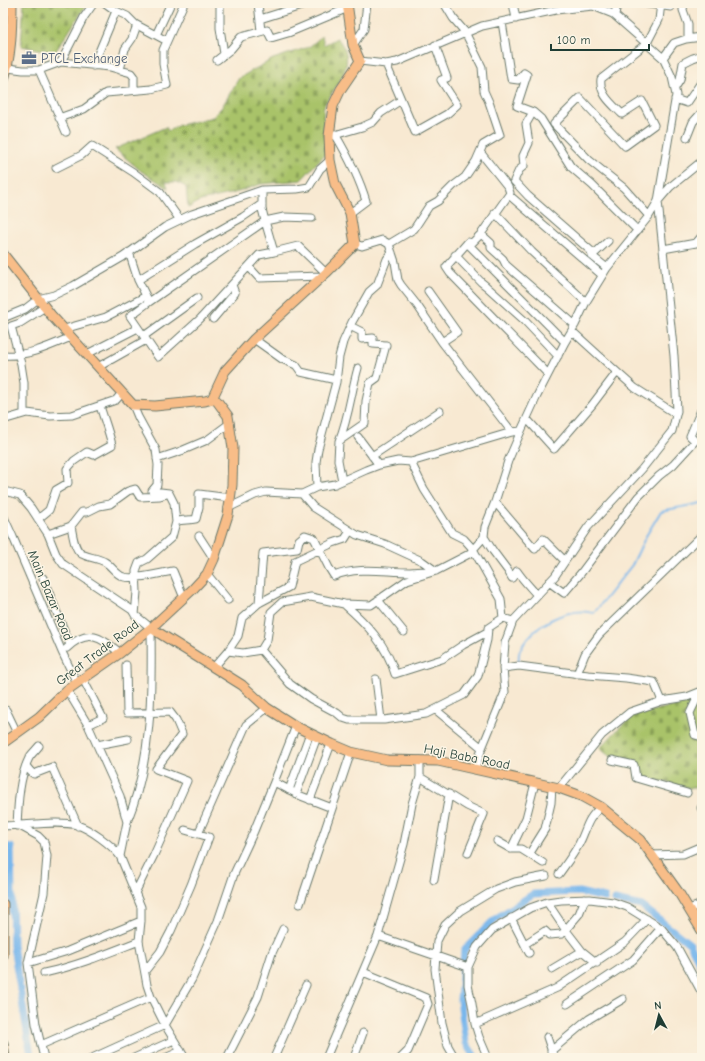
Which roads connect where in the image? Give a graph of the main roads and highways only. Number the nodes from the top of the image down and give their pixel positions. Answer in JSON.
{"nodes":[{"id":1,"x":12,"y":3,"type":"edge"},
{"id":2,"x":347,"y":6,"type":"edge"},
{"id":3,"x":7,"y":26,"type":"edge"},
{"id":4,"x":6,"y":47,"type":"edge"},
{"id":5,"x":3,"y":83,"type":"edge"},
{"id":6,"x":3,"y":254,"type":"edge"},
{"id":7,"x":212,"y":399,"type":"junction"},
{"id":8,"x":151,"y":628,"type":"junction"},
{"id":9,"x":3,"y":743,"type":"edge"},
{"id":10,"x":3,"y":904,"type":"edge"},
{"id":11,"x":702,"y":931,"type":"edge"},
{"id":12,"x":3,"y":956,"type":"edge"},
{"id":13,"x":3,"y":1043,"type":"edge"},
{"id":14,"x":3,"y":1050,"type":"edge"},
{"id":15,"x":5,"y":1058,"type":"edge"}],
"edges":[{"from":1,"to":3,"type":"main road"},
{"from":2,"to":7,"type":"main road"},
{"from":3,"to":4,"type":"main road"},
{"from":4,"to":5,"type":"main road"},
{"from":6,"to":7,"type":"main road"},
{"from":7,"to":8,"type":"main road","name":"Great Trade Road"},
{"from":8,"to":9,"type":"main road","name":"Great Trade Road"},
{"from":8,"to":11,"type":"main road","name":"Haji Baba Road"},
{"from":10,"to":12,"type":"main road"},
{"from":13,"to":15,"type":"main road"},
{"from":14,"to":15,"type":"main road"}]}
